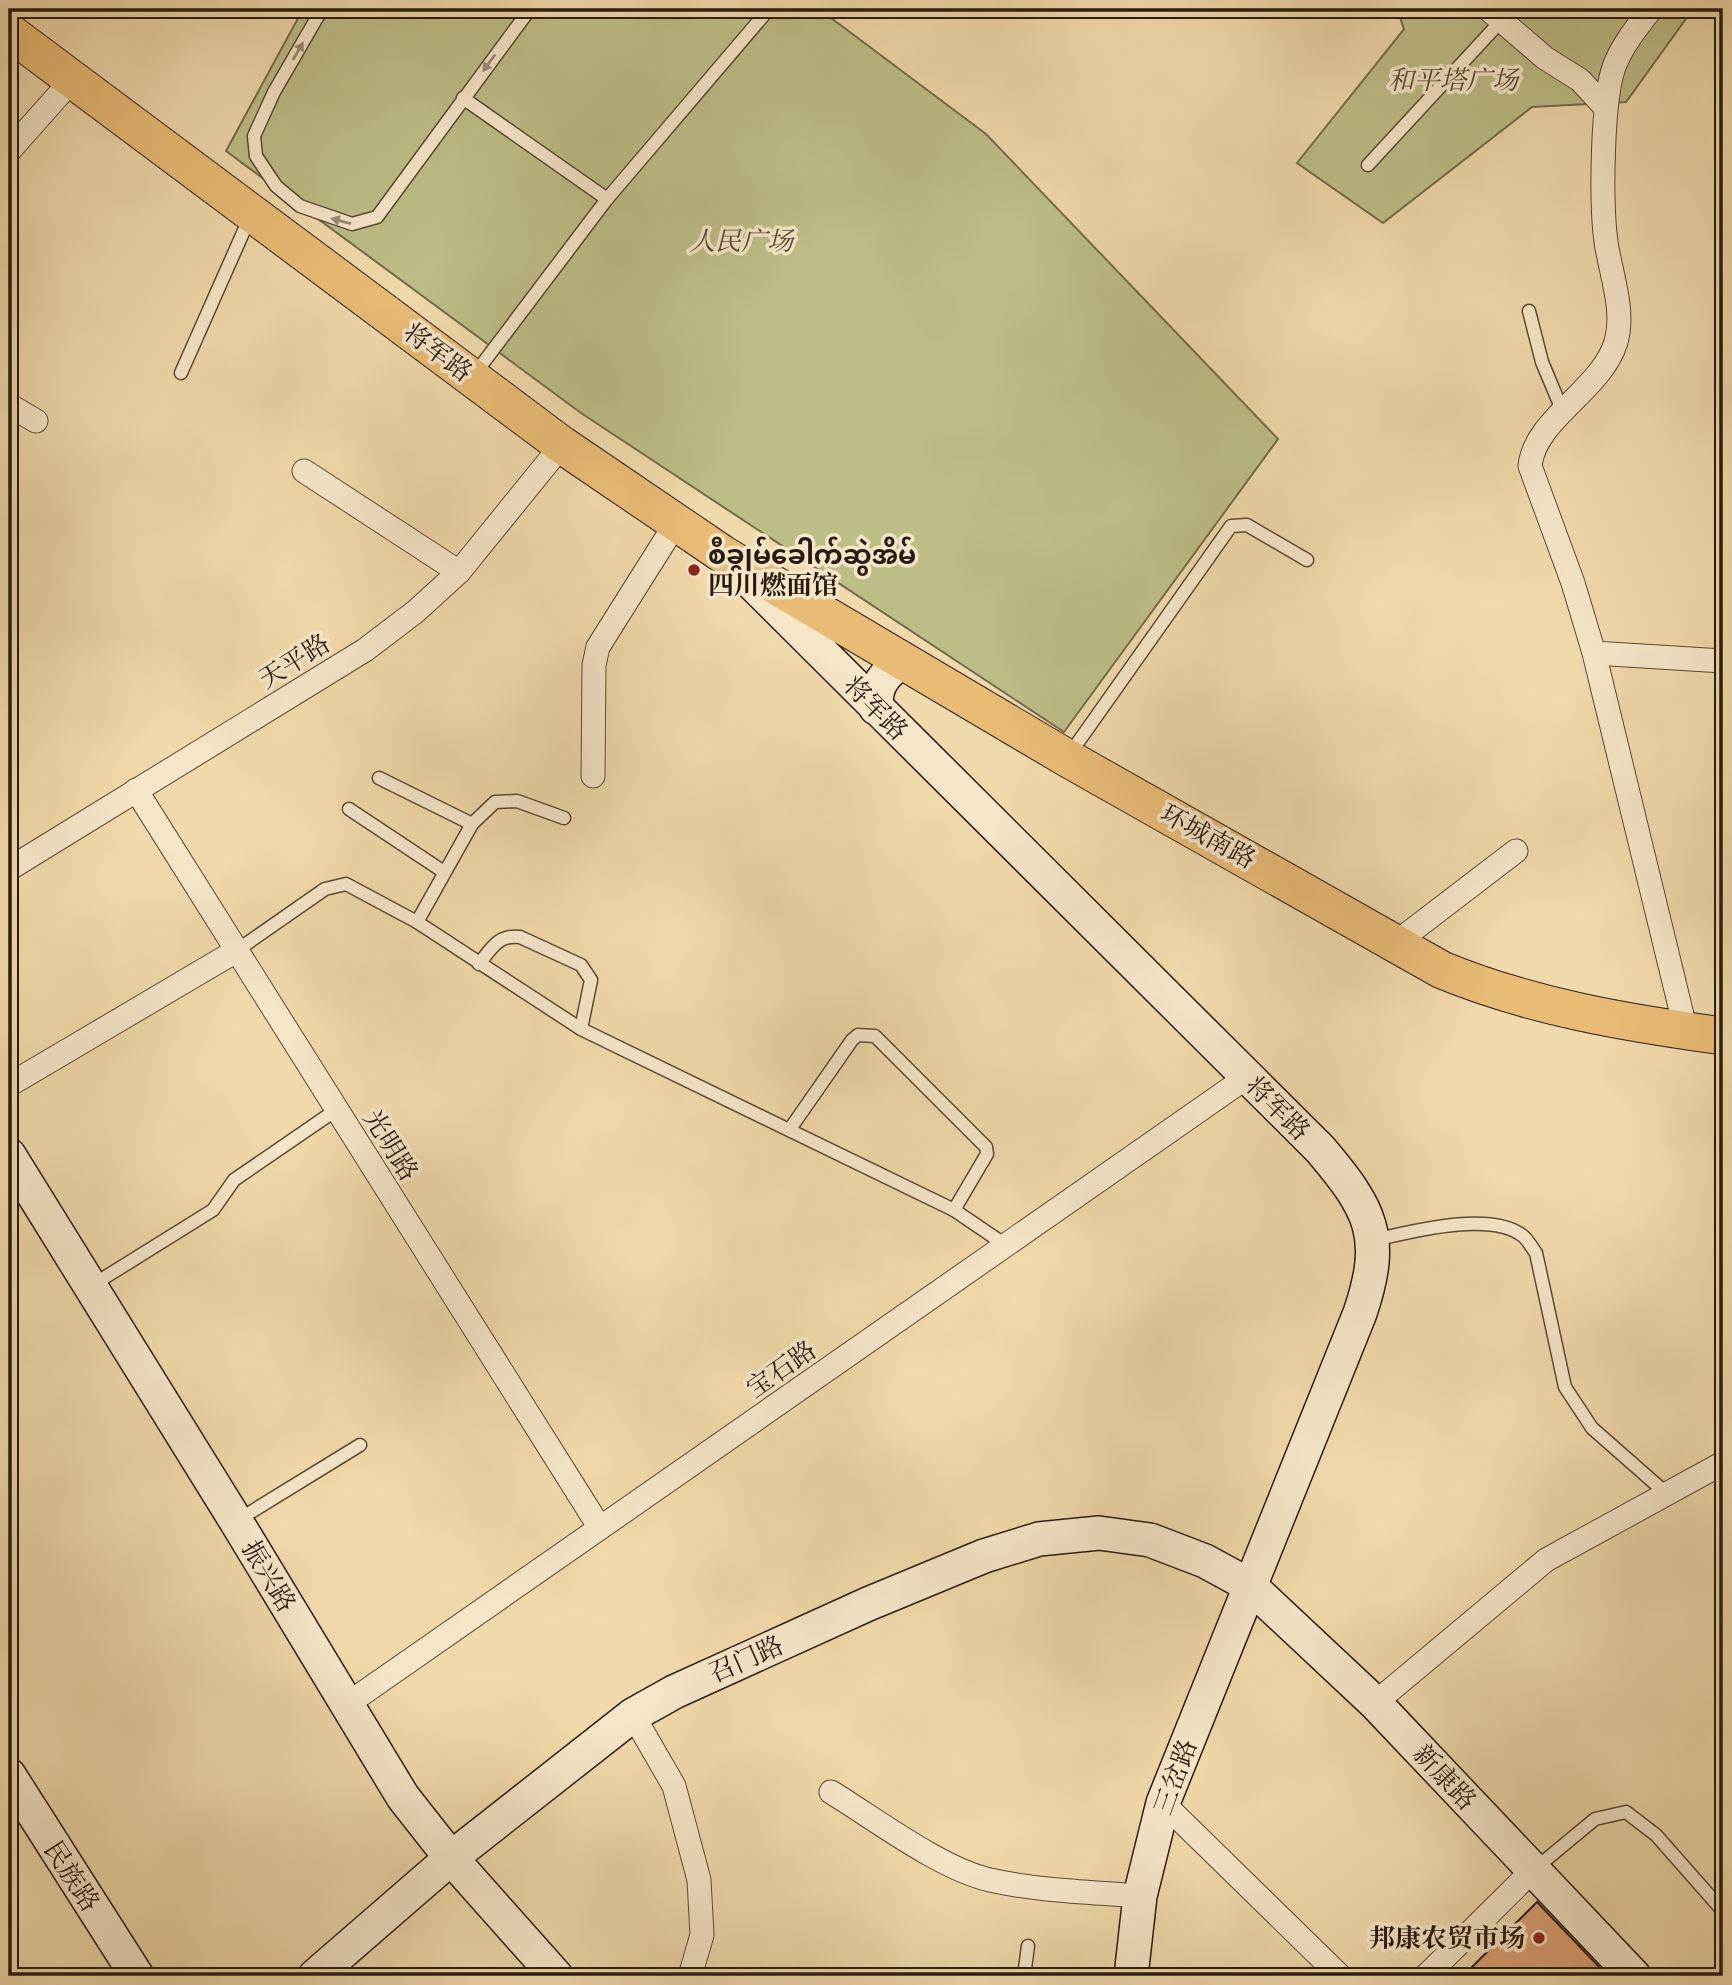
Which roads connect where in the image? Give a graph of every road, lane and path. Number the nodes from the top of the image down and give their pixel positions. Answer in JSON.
{"nodes":[{"id":1,"x":322,"y":9,"type":"edge"},
{"id":2,"x":530,"y":9,"type":"edge"},
{"id":3,"x":769,"y":9,"type":"edge"},
{"id":4,"x":1651,"y":9,"type":"edge"},
{"id":5,"x":1495,"y":15,"type":"edge"},
{"id":6,"x":9,"y":33,"type":"edge"},
{"id":7,"x":72,"y":79,"type":"junction"},
{"id":8,"x":463,"y":98,"type":"junction"},
{"id":9,"x":1605,"y":107,"type":"junction"},
{"id":10,"x":9,"y":151,"type":"edge"},
{"id":11,"x":1368,"y":165,"type":"dead end"},
{"id":12,"x":607,"y":199,"type":"junction"},
{"id":13,"x":282,"y":219,"type":"junction"},
{"id":14,"x":1529,"y":312,"type":"dead end"},
{"id":15,"x":181,"y":373,"type":"dead end"},
{"id":16,"x":472,"y":378,"type":"junction"},
{"id":17,"x":9,"y":405,"type":"edge"},
{"id":18,"x":1564,"y":413,"type":"junction"},
{"id":19,"x":36,"y":421,"type":"dead end"},
{"id":20,"x":562,"y":445,"type":"junction"},
{"id":21,"x":304,"y":471,"type":"dead end"},
{"id":22,"x":676,"y":523,"type":"junction"},
{"id":23,"x":724,"y":555,"type":"junction"},
{"id":24,"x":1307,"y":560,"type":"dead end"},
{"id":25,"x":459,"y":572,"type":"junction"},
{"id":26,"x":1594,"y":653,"type":"junction"},
{"id":27,"x":1723,"y":661,"type":"edge"},
{"id":28,"x":903,"y":662,"type":"junction"},
{"id":29,"x":876,"y":708,"type":"junction"},
{"id":30,"x":1067,"y":758,"type":"junction"},
{"id":31,"x":593,"y":776,"type":"dead end"},
{"id":32,"x":379,"y":778,"type":"dead end"},
{"id":33,"x":136,"y":790,"type":"junction"},
{"id":34,"x":349,"y":809,"type":"dead end"},
{"id":35,"x":564,"y":818,"type":"dead end"},
{"id":36,"x":472,"y":824,"type":"junction"},
{"id":37,"x":1517,"y":851,"type":"dead end"},
{"id":38,"x":9,"y":869,"type":"edge"},
{"id":39,"x":444,"y":872,"type":"junction"},
{"id":40,"x":417,"y":922,"type":"junction"},
{"id":41,"x":1397,"y":942,"type":"junction"},
{"id":42,"x":236,"y":951,"type":"junction"},
{"id":43,"x":479,"y":964,"type":"junction"},
{"id":44,"x":582,"y":1029,"type":"junction"},
{"id":45,"x":1686,"y":1031,"type":"junction"},
{"id":46,"x":1723,"y":1036,"type":"edge"},
{"id":47,"x":1247,"y":1077,"type":"junction"},
{"id":48,"x":9,"y":1085,"type":"edge"},
{"id":49,"x":336,"y":1110,"type":"junction"},
{"id":50,"x":790,"y":1129,"type":"junction"},
{"id":51,"x":9,"y":1155,"type":"edge"},
{"id":52,"x":954,"y":1210,"type":"junction"},
{"id":53,"x":1374,"y":1240,"type":"junction"},
{"id":54,"x":1007,"y":1246,"type":"junction"},
{"id":55,"x":90,"y":1287,"type":"junction"},
{"id":56,"x":360,"y":1445,"type":"dead end"},
{"id":57,"x":1723,"y":1463,"type":"edge"},
{"id":58,"x":1667,"y":1494,"type":"junction"},
{"id":59,"x":236,"y":1521,"type":"junction"},
{"id":60,"x":600,"y":1528,"type":"junction"},
{"id":61,"x":1249,"y":1585,"type":"junction"},
{"id":62,"x":1375,"y":1703,"type":"junction"},
{"id":63,"x":346,"y":1705,"type":"junction"},
{"id":64,"x":633,"y":1715,"type":"junction"},
{"id":65,"x":9,"y":1775,"type":"edge"},
{"id":66,"x":831,"y":1792,"type":"dead end"},
{"id":67,"x":1163,"y":1803,"type":"junction"},
{"id":68,"x":451,"y":1858,"type":"junction"},
{"id":69,"x":1532,"y":1871,"type":"junction"},
{"id":70,"x":1140,"y":1896,"type":"junction"},
{"id":71,"x":1723,"y":1911,"type":"edge"},
{"id":72,"x":1028,"y":1946,"type":"dead end"},
{"id":73,"x":137,"y":1976,"type":"edge"},
{"id":74,"x":314,"y":1976,"type":"edge"},
{"id":75,"x":556,"y":1976,"type":"edge"},
{"id":76,"x":690,"y":1976,"type":"edge"},
{"id":77,"x":1024,"y":1976,"type":"edge"},
{"id":78,"x":1131,"y":1976,"type":"edge"},
{"id":79,"x":1340,"y":1976,"type":"edge"},
{"id":80,"x":1426,"y":1976,"type":"edge"},
{"id":81,"x":1634,"y":1976,"type":"edge"}],
"edges":[{"from":13,"to":1,"type":"lane","one_way":true},
{"from":2,"to":8,"type":"lane","one_way":true},
{"from":3,"to":12,"type":"lane"},
{"from":4,"to":9,"type":"street"},
{"from":5,"to":9,"type":"street"},
{"from":5,"to":11,"type":"lane"},
{"from":6,"to":7,"type":"main road","name":"将军路"},
{"from":7,"to":10,"type":"street"},
{"from":7,"to":13,"type":"main road","name":"将军路"},
{"from":8,"to":12,"type":"lane"},
{"from":8,"to":13,"type":"lane","one_way":true},
{"from":9,"to":18,"type":"street"},
{"from":12,"to":16,"type":"lane"},
{"from":13,"to":15,"type":"lane"},
{"from":13,"to":16,"type":"main road","name":"将军路"},
{"from":14,"to":18,"type":"lane"},
{"from":16,"to":20,"type":"main road","name":"将军路"},
{"from":17,"to":19,"type":"street"},
{"from":18,"to":26,"type":"street"},
{"from":20,"to":22,"type":"main road","name":"将军路"},
{"from":20,"to":25,"type":"street","name":"天平路"},
{"from":21,"to":25,"type":"street"},
{"from":22,"to":23,"type":"main road","name":"将军路"},
{"from":22,"to":31,"type":"street"},
{"from":23,"to":28,"type":"main road","name":"环城南路"},
{"from":23,"to":29,"type":"main road","name":"将军路"},
{"from":24,"to":30,"type":"lane"},
{"from":25,"to":33,"type":"street","name":"天平路"},
{"from":26,"to":27,"type":"street"},
{"from":26,"to":45,"type":"street"},
{"from":28,"to":29,"type":"main road"},
{"from":28,"to":30,"type":"main road","name":"环城南路"},
{"from":29,"to":47,"type":"main road","name":"将军路"},
{"from":30,"to":41,"type":"main road","name":"环城南路"},
{"from":32,"to":36,"type":"lane"},
{"from":33,"to":38,"type":"street","name":"天平路"},
{"from":33,"to":42,"type":"street","name":"光明路"},
{"from":34,"to":39,"type":"lane"},
{"from":35,"to":36,"type":"lane"},
{"from":36,"to":39,"type":"lane"},
{"from":37,"to":41,"type":"street"},
{"from":39,"to":40,"type":"lane"},
{"from":40,"to":42,"type":"lane"},
{"from":40,"to":43,"type":"lane"},
{"from":41,"to":45,"type":"main road","name":"环城南路"},
{"from":42,"to":48,"type":"street"},
{"from":42,"to":49,"type":"street","name":"光明路"},
{"from":43,"to":44,"type":"lane"},
{"from":43,"to":44,"type":"lane"},
{"from":44,"to":50,"type":"lane"},
{"from":45,"to":46,"type":"main road","name":"环城南路"},
{"from":47,"to":53,"type":"main road","name":"将军路"},
{"from":47,"to":54,"type":"street","name":"宝石路"},
{"from":49,"to":55,"type":"lane"},
{"from":49,"to":60,"type":"street","name":"光明路"},
{"from":50,"to":52,"type":"lane"},
{"from":50,"to":52,"type":"lane"},
{"from":51,"to":55,"type":"main road","name":"振兴路"},
{"from":52,"to":54,"type":"lane"},
{"from":53,"to":58,"type":"lane"},
{"from":53,"to":61,"type":"main road","name":"将军路"},
{"from":54,"to":60,"type":"street","name":"宝石路"},
{"from":55,"to":59,"type":"main road","name":"振兴路"},
{"from":56,"to":59,"type":"lane"},
{"from":57,"to":58,"type":"street"},
{"from":58,"to":62,"type":"street"},
{"from":59,"to":63,"type":"main road","name":"振兴路"},
{"from":60,"to":63,"type":"street","name":"宝石路"},
{"from":61,"to":62,"type":"main road","name":"新康路"},
{"from":61,"to":64,"type":"main road","name":"召门路"},
{"from":61,"to":67,"type":"main road","name":"三岔路"},
{"from":62,"to":69,"type":"main road","name":"新康路"},
{"from":63,"to":68,"type":"main road","name":"振兴路"},
{"from":64,"to":68,"type":"main road","name":"召门路"},
{"from":64,"to":76,"type":"street"},
{"from":65,"to":73,"type":"main road","name":"民族路"},
{"from":66,"to":70,"type":"street"},
{"from":67,"to":70,"type":"main road","name":"三岔路"},
{"from":67,"to":79,"type":"street"},
{"from":68,"to":74,"type":"main road","name":"召门路"},
{"from":68,"to":75,"type":"main road","name":"振兴路"},
{"from":69,"to":71,"type":"lane"},
{"from":69,"to":80,"type":"street"},
{"from":69,"to":81,"type":"main road","name":"新康路"},
{"from":70,"to":78,"type":"main road","name":"三岔路"},
{"from":72,"to":77,"type":"lane"}]}
